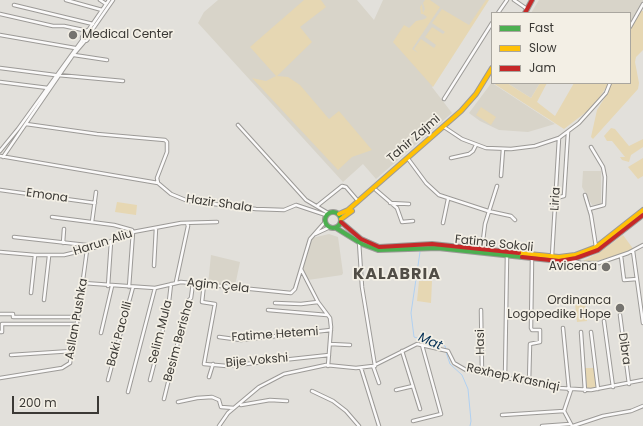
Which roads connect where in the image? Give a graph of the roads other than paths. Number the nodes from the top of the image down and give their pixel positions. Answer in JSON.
{"nodes":[{"id":1,"x":66,"y":0,"type":"edge"},
{"id":2,"x":100,"y":0,"type":"edge"},
{"id":3,"x":109,"y":0,"type":"edge"},
{"id":4,"x":113,"y":0,"type":"edge"},
{"id":5,"x":507,"y":0,"type":"edge"},
{"id":6,"x":514,"y":0,"type":"edge"},
{"id":7,"x":532,"y":0,"type":"edge"},
{"id":8,"x":535,"y":0,"type":"edge"},
{"id":9,"x":106,"y":4,"type":"junction"},
{"id":10,"x":643,"y":4,"type":"edge"},
{"id":11,"x":14,"y":5,"type":"dead end"},
{"id":12,"x":102,"y":10,"type":"junction"},
{"id":13,"x":499,"y":12,"type":"edge"},
{"id":14,"x":526,"y":12,"type":"edge"},
{"id":15,"x":0,"y":14,"type":"edge"},
{"id":16,"x":93,"y":24,"type":"junction"},
{"id":17,"x":491,"y":25,"type":"edge"},
{"id":18,"x":631,"y":25,"type":"edge"},
{"id":19,"x":88,"y":31,"type":"junction"},
{"id":20,"x":0,"y":35,"type":"edge"},
{"id":21,"x":86,"y":36,"type":"junction"},
{"id":22,"x":84,"y":40,"type":"junction"},
{"id":23,"x":75,"y":48,"type":"junction"},
{"id":24,"x":72,"y":55,"type":"junction"},
{"id":25,"x":107,"y":60,"type":"dead end"},
{"id":26,"x":65,"y":65,"type":"junction"},
{"id":27,"x":0,"y":68,"type":"edge"},
{"id":28,"x":491,"y":70,"type":"edge"},
{"id":29,"x":491,"y":74,"type":"edge"},
{"id":30,"x":56,"y":75,"type":"junction"},
{"id":31,"x":60,"y":75,"type":"junction"},
{"id":32,"x":123,"y":81,"type":"dead end"},
{"id":33,"x":0,"y":82,"type":"edge"},
{"id":34,"x":610,"y":84,"type":"edge"},
{"id":35,"x":49,"y":88,"type":"junction"},
{"id":36,"x":444,"y":99,"type":"dead end"},
{"id":37,"x":26,"y":124,"type":"junction"},
{"id":38,"x":238,"y":124,"type":"dead end"},
{"id":39,"x":445,"y":128,"type":"junction"},
{"id":40,"x":568,"y":132,"type":"junction"},
{"id":41,"x":17,"y":134,"type":"junction"},
{"id":42,"x":559,"y":138,"type":"junction"},
{"id":43,"x":476,"y":145,"type":"junction"},
{"id":44,"x":591,"y":147,"type":"dead end"},
{"id":45,"x":503,"y":149,"type":"junction"},
{"id":46,"x":0,"y":152,"type":"edge"},
{"id":47,"x":2,"y":156,"type":"edge"},
{"id":48,"x":452,"y":158,"type":"dead end"},
{"id":49,"x":410,"y":160,"type":"junction"},
{"id":50,"x":501,"y":176,"type":"dead end"},
{"id":51,"x":158,"y":184,"type":"junction"},
{"id":52,"x":497,"y":186,"type":"dead end"},
{"id":53,"x":0,"y":190,"type":"edge"},
{"id":54,"x":376,"y":190,"type":"junction"},
{"id":55,"x":96,"y":192,"type":"dead end"},
{"id":56,"x":584,"y":195,"type":"dead end"},
{"id":57,"x":556,"y":198,"type":"junction"},
{"id":58,"x":448,"y":199,"type":"junction"},
{"id":59,"x":359,"y":201,"type":"junction"},
{"id":60,"x":94,"y":203,"type":"junction"},
{"id":61,"x":390,"y":203,"type":"junction"},
{"id":62,"x":409,"y":204,"type":"dead end"},
{"id":63,"x":317,"y":206,"type":"junction"},
{"id":64,"x":590,"y":209,"type":"junction"},
{"id":65,"x":643,"y":210,"type":"edge"},
{"id":66,"x":488,"y":211,"type":"junction"},
{"id":67,"x":327,"y":214,"type":"junction"},
{"id":68,"x":338,"y":214,"type":"junction"},
{"id":69,"x":643,"y":215,"type":"edge"},
{"id":70,"x":52,"y":217,"type":"dead end"},
{"id":71,"x":413,"y":220,"type":"dead end"},
{"id":72,"x":515,"y":220,"type":"dead end"},
{"id":73,"x":341,"y":221,"type":"junction"},
{"id":74,"x":92,"y":222,"type":"junction"},
{"id":75,"x":186,"y":222,"type":"junction"},
{"id":76,"x":217,"y":222,"type":"dead end"},
{"id":77,"x":325,"y":222,"type":"junction"},
{"id":78,"x":443,"y":223,"type":"dead end"},
{"id":79,"x":330,"y":227,"type":"junction"},
{"id":80,"x":156,"y":228,"type":"junction"},
{"id":81,"x":336,"y":228,"type":"junction"},
{"id":82,"x":64,"y":230,"type":"dead end"},
{"id":83,"x":133,"y":232,"type":"junction"},
{"id":84,"x":313,"y":235,"type":"junction"},
{"id":85,"x":14,"y":237,"type":"dead end"},
{"id":86,"x":110,"y":242,"type":"junction"},
{"id":87,"x":359,"y":242,"type":"junction"},
{"id":88,"x":63,"y":243,"type":"junction"},
{"id":89,"x":643,"y":245,"type":"edge"},
{"id":90,"x":97,"y":247,"type":"junction"},
{"id":91,"x":596,"y":247,"type":"junction"},
{"id":92,"x":482,"y":249,"type":"junction"},
{"id":93,"x":87,"y":250,"type":"junction"},
{"id":94,"x":633,"y":251,"type":"junction"},
{"id":95,"x":0,"y":252,"type":"edge"},
{"id":96,"x":590,"y":252,"type":"junction"},
{"id":97,"x":35,"y":255,"type":"junction"},
{"id":98,"x":49,"y":256,"type":"junction"},
{"id":99,"x":507,"y":256,"type":"junction"},
{"id":100,"x":621,"y":256,"type":"junction"},
{"id":101,"x":532,"y":259,"type":"junction"},
{"id":102,"x":552,"y":259,"type":"junction"},
{"id":103,"x":570,"y":260,"type":"junction"},
{"id":104,"x":154,"y":266,"type":"dead end"},
{"id":105,"x":301,"y":268,"type":"junction"},
{"id":106,"x":637,"y":279,"type":"junction"},
{"id":107,"x":176,"y":282,"type":"junction"},
{"id":108,"x":83,"y":283,"type":"junction"},
{"id":109,"x":193,"y":283,"type":"junction"},
{"id":110,"x":171,"y":284,"type":"junction"},
{"id":111,"x":204,"y":284,"type":"junction"},
{"id":112,"x":108,"y":286,"type":"junction"},
{"id":113,"x":112,"y":286,"type":"junction"},
{"id":114,"x":129,"y":287,"type":"junction"},
{"id":115,"x":133,"y":287,"type":"junction"},
{"id":116,"x":155,"y":288,"type":"junction"},
{"id":117,"x":31,"y":293,"type":"dead end"},
{"id":118,"x":44,"y":300,"type":"dead end"},
{"id":119,"x":318,"y":302,"type":"junction"},
{"id":120,"x":275,"y":303,"type":"dead end"},
{"id":121,"x":268,"y":310,"type":"dead end"},
{"id":122,"x":481,"y":310,"type":"dead end"},
{"id":123,"x":0,"y":314,"type":"edge"},
{"id":124,"x":327,"y":315,"type":"junction"},
{"id":125,"x":620,"y":315,"type":"dead end"},
{"id":126,"x":78,"y":317,"type":"junction"},
{"id":127,"x":604,"y":321,"type":"dead end"},
{"id":128,"x":643,"y":323,"type":"edge"},
{"id":129,"x":77,"y":324,"type":"junction"},
{"id":130,"x":563,"y":328,"type":"dead end"},
{"id":131,"x":331,"y":330,"type":"junction"},
{"id":132,"x":0,"y":332,"type":"edge"},
{"id":133,"x":581,"y":332,"type":"dead end"},
{"id":134,"x":591,"y":332,"type":"dead end"},
{"id":135,"x":101,"y":333,"type":"dead end"},
{"id":136,"x":219,"y":337,"type":"dead end"},
{"id":137,"x":330,"y":344,"type":"junction"},
{"id":138,"x":350,"y":344,"type":"dead end"},
{"id":139,"x":422,"y":345,"type":"junction"},
{"id":140,"x":72,"y":351,"type":"junction"},
{"id":141,"x":402,"y":351,"type":"junction"},
{"id":142,"x":11,"y":355,"type":"dead end"},
{"id":143,"x":329,"y":355,"type":"junction"},
{"id":144,"x":213,"y":364,"type":"junction"},
{"id":145,"x":328,"y":366,"type":"junction"},
{"id":146,"x":374,"y":366,"type":"junction"},
{"id":147,"x":361,"y":368,"type":"junction"},
{"id":148,"x":482,"y":373,"type":"junction"},
{"id":149,"x":209,"y":377,"type":"dead end"},
{"id":150,"x":0,"y":378,"type":"edge"},
{"id":151,"x":505,"y":378,"type":"junction"},
{"id":152,"x":108,"y":380,"type":"dead end"},
{"id":153,"x":150,"y":380,"type":"dead end"},
{"id":154,"x":643,"y":380,"type":"edge"},
{"id":155,"x":379,"y":383,"type":"dead end"},
{"id":156,"x":529,"y":383,"type":"junction"},
{"id":157,"x":629,"y":384,"type":"junction"},
{"id":158,"x":413,"y":386,"type":"junction"},
{"id":159,"x":613,"y":387,"type":"junction"},
{"id":160,"x":598,"y":389,"type":"junction"},
{"id":161,"x":396,"y":390,"type":"dead end"},
{"id":162,"x":570,"y":390,"type":"junction"},
{"id":163,"x":312,"y":391,"type":"dead end"},
{"id":164,"x":585,"y":391,"type":"junction"},
{"id":165,"x":128,"y":392,"type":"dead end"},
{"id":166,"x":164,"y":399,"type":"dead end"},
{"id":167,"x":287,"y":401,"type":"dead end"},
{"id":168,"x":178,"y":402,"type":"dead end"},
{"id":169,"x":240,"y":405,"type":"junction"},
{"id":170,"x":643,"y":406,"type":"edge"},
{"id":171,"x":235,"y":408,"type":"junction"},
{"id":172,"x":420,"y":409,"type":"dead end"},
{"id":173,"x":564,"y":410,"type":"junction"},
{"id":174,"x":502,"y":415,"type":"dead end"},
{"id":175,"x":413,"y":421,"type":"dead end"},
{"id":176,"x":572,"y":425,"type":"edge"},
{"id":177,"x":219,"y":426,"type":"edge"},
{"id":178,"x":359,"y":426,"type":"edge"},
{"id":179,"x":379,"y":426,"type":"edge"},
{"id":180,"x":542,"y":426,"type":"edge"}],
"edges":[{"from":1,"to":12,"type":"street"},
{"from":2,"to":9,"type":"street"},
{"from":3,"to":9,"type":"street"},
{"from":4,"to":21,"type":"street"},
{"from":5,"to":13,"type":"street"},
{"from":6,"to":14,"type":"street"},
{"from":7,"to":14,"type":"street"},
{"from":8,"to":14,"type":"street"},
{"from":9,"to":12,"type":"street"},
{"from":10,"to":18,"type":"street"},
{"from":11,"to":16,"type":"street"},
{"from":12,"to":16,"type":"street"},
{"from":15,"to":19,"type":"street"},
{"from":16,"to":19,"type":"street"},
{"from":17,"to":36,"type":"street"},
{"from":19,"to":21,"type":"street"},
{"from":20,"to":23,"type":"street"},
{"from":21,"to":22,"type":"street"},
{"from":21,"to":22,"type":"street"},
{"from":22,"to":23,"type":"street"},
{"from":22,"to":24,"type":"street"},
{"from":23,"to":24,"type":"street"},
{"from":24,"to":25,"type":"street"},
{"from":24,"to":26,"type":"street"},
{"from":26,"to":30,"type":"street"},
{"from":26,"to":31,"type":"street"},
{"from":27,"to":30,"type":"street"},
{"from":28,"to":39,"type":"street","name":"Tahir Zajmi"},
{"from":29,"to":39,"type":"street","name":"Tahir Zajmi"},
{"from":30,"to":31,"type":"street"},
{"from":30,"to":35,"type":"street"},
{"from":31,"to":32,"type":"street"},
{"from":31,"to":35,"type":"street"},
{"from":33,"to":35,"type":"street"},
{"from":34,"to":40,"type":"street"},
{"from":35,"to":37,"type":"street"},
{"from":35,"to":41,"type":"street"},
{"from":37,"to":41,"type":"street"},
{"from":37,"to":51,"type":"street"},
{"from":38,"to":63,"type":"street"},
{"from":39,"to":43,"type":"street"},
{"from":39,"to":49,"type":"street","name":"Tahir Zajmi"},
{"from":39,"to":59,"type":"street","name":"Tahir Zajmi"},
{"from":40,"to":42,"type":"street"},
{"from":40,"to":57,"type":"street"},
{"from":41,"to":46,"type":"street"},
{"from":41,"to":47,"type":"street"},
{"from":42,"to":45,"type":"street"},
{"from":42,"to":57,"type":"street","name":"Liria"},
{"from":43,"to":45,"type":"street"},
{"from":43,"to":48,"type":"street"},
{"from":44,"to":64,"type":"street"},
{"from":45,"to":50,"type":"street"},
{"from":47,"to":51,"type":"street"},
{"from":49,"to":54,"type":"street","name":"Tahir Zajmi"},
{"from":49,"to":58,"type":"street"},
{"from":51,"to":67,"type":"street","name":"Hazir Shala"},
{"from":52,"to":66,"type":"street"},
{"from":53,"to":60,"type":"street","name":"Emona"},
{"from":54,"to":61,"type":"street"},
{"from":54,"to":73,"type":"street","name":"Tahir Zajmi"},
{"from":55,"to":60,"type":"street"},
{"from":56,"to":64,"type":"street"},
{"from":57,"to":102,"type":"street","name":"Liria"},
{"from":58,"to":66,"type":"street"},
{"from":58,"to":78,"type":"street"},
{"from":59,"to":63,"type":"street"},
{"from":59,"to":68,"type":"street","name":"Tahir Zajmi"},
{"from":60,"to":74,"type":"street"},
{"from":61,"to":62,"type":"street"},
{"from":61,"to":71,"type":"street"},
{"from":63,"to":67,"type":"street"},
{"from":64,"to":91,"type":"street"},
{"from":65,"to":91,"type":"street","name":"Fatime Sokoli"},
{"from":66,"to":72,"type":"street"},
{"from":66,"to":92,"type":"street"},
{"from":67,"to":68,"type":"street"},
{"from":67,"to":77,"type":"street"},
{"from":68,"to":73,"type":"street"},
{"from":69,"to":96,"type":"street","name":"Fatime Sokoli"},
{"from":70,"to":74,"type":"street"},
{"from":73,"to":81,"type":"street"},
{"from":73,"to":92,"type":"street","name":"Fatime Sokoli"},
{"from":74,"to":83,"type":"street"},
{"from":75,"to":76,"type":"street","name":"Harun Aliu"},
{"from":75,"to":80,"type":"street","name":"Harun Aliu"},
{"from":75,"to":107,"type":"street"},
{"from":77,"to":79,"type":"street"},
{"from":77,"to":84,"type":"street","name":"Agim Çela"},
{"from":79,"to":81,"type":"street"},
{"from":79,"to":84,"type":"street"},
{"from":80,"to":83,"type":"street","name":"Harun Aliu"},
{"from":80,"to":104,"type":"street"},
{"from":81,"to":87,"type":"street","name":"Fatime Sokoli"},
{"from":82,"to":88,"type":"street"},
{"from":83,"to":86,"type":"street","name":"Harun Aliu"},
{"from":83,"to":114,"type":"street"},
{"from":84,"to":105,"type":"street","name":"Agim Çela"},
{"from":85,"to":88,"type":"street"},
{"from":86,"to":90,"type":"street","name":"Harun Aliu"},
{"from":86,"to":112,"type":"street"},
{"from":87,"to":99,"type":"street","name":"Fatime Sokoli"},
{"from":87,"to":146,"type":"street"},
{"from":88,"to":90,"type":"street"},
{"from":89,"to":94,"type":"street"},
{"from":90,"to":93,"type":"street","name":"Harun Aliu"},
{"from":91,"to":96,"type":"street","name":"Fatime Sokoli"},
{"from":92,"to":102,"type":"street","name":"Fatime Sokoli"},
{"from":93,"to":98,"type":"street","name":"Harun Aliu"},
{"from":93,"to":108,"type":"street","name":"Asllan Pushka"},
{"from":94,"to":100,"type":"street"},
{"from":94,"to":106,"type":"street"},
{"from":95,"to":97,"type":"street","name":"Harun Aliu"},
{"from":96,"to":102,"type":"street","name":"Fatime Sokoli"},
{"from":96,"to":103,"type":"street","name":"Fatime Sokoli"},
{"from":97,"to":98,"type":"street","name":"Harun Aliu"},
{"from":97,"to":117,"type":"street"},
{"from":98,"to":118,"type":"street"},
{"from":99,"to":101,"type":"street","name":"Fatime Sokoli"},
{"from":99,"to":151,"type":"street"},
{"from":100,"to":103,"type":"street"},
{"from":100,"to":106,"type":"street"},
{"from":101,"to":102,"type":"street","name":"Fatime Sokoli"},
{"from":101,"to":156,"type":"street"},
{"from":102,"to":103,"type":"street","name":"Fatime Sokoli"},
{"from":105,"to":111,"type":"street","name":"Agim Çela"},
{"from":105,"to":119,"type":"street"},
{"from":106,"to":128,"type":"street"},
{"from":107,"to":109,"type":"street","name":"Agim Çela"},
{"from":107,"to":110,"type":"street","name":"Agim Çela"},
{"from":108,"to":112,"type":"street","name":"Agim Çela"},
{"from":108,"to":126,"type":"street","name":"Asllan Pushka"},
{"from":109,"to":111,"type":"street","name":"Agim Çela"},
{"from":109,"to":166,"type":"street","name":"Besim Berisha"},
{"from":110,"to":116,"type":"street","name":"Agim Çela"},
{"from":110,"to":153,"type":"street","name":"Selim Mula"},
{"from":111,"to":144,"type":"street","name":"Bije Vokshi"},
{"from":112,"to":113,"type":"street","name":"Agim Çela"},
{"from":113,"to":114,"type":"street","name":"Agim Çela"},
{"from":113,"to":135,"type":"street"},
{"from":114,"to":115,"type":"street","name":"Agim Çela"},
{"from":115,"to":116,"type":"street","name":"Agim Çela"},
{"from":115,"to":152,"type":"street","name":"Baki Pacolli"},
{"from":116,"to":165,"type":"street"},
{"from":119,"to":120,"type":"street"},
{"from":119,"to":124,"type":"street"},
{"from":121,"to":124,"type":"street"},
{"from":122,"to":148,"type":"street","name":"Hasi"},
{"from":123,"to":126,"type":"street"},
{"from":124,"to":131,"type":"street"},
{"from":125,"to":157,"type":"street","name":"Dibra"},
{"from":126,"to":129,"type":"street","name":"Asllan Pushka"},
{"from":127,"to":159,"type":"street"},
{"from":129,"to":132,"type":"street"},
{"from":129,"to":140,"type":"street","name":"Asllan Pushka"},
{"from":130,"to":162,"type":"street"},
{"from":131,"to":136,"type":"street","name":"Fatime Hetemi"},
{"from":131,"to":137,"type":"street"},
{"from":133,"to":164,"type":"street"},
{"from":134,"to":160,"type":"street"},
{"from":137,"to":138,"type":"street"},
{"from":137,"to":143,"type":"street"},
{"from":139,"to":141,"type":"street","name":"Rexhep Krasniqi"},
{"from":139,"to":148,"type":"street","name":"Rexhep Krasniqi"},
{"from":139,"to":175,"type":"street"},
{"from":140,"to":142,"type":"street"},
{"from":140,"to":150,"type":"street","name":"Asllan Pushka"},
{"from":141,"to":146,"type":"street","name":"Rexhep Krasniqi"},
{"from":141,"to":158,"type":"street"},
{"from":143,"to":144,"type":"street","name":"Bije Vokshi"},
{"from":143,"to":145,"type":"street"},
{"from":144,"to":149,"type":"street"},
{"from":145,"to":147,"type":"street","name":"Rexhep Krasniqi"},
{"from":145,"to":169,"type":"street","name":"Rexhep Krasniqi"},
{"from":146,"to":147,"type":"street","name":"Rexhep Krasniqi"},
{"from":146,"to":155,"type":"street"},
{"from":147,"to":179,"type":"street"},
{"from":148,"to":151,"type":"street","name":"Rexhep Krasniqi"},
{"from":151,"to":156,"type":"street","name":"Rexhep Krasniqi"},
{"from":154,"to":157,"type":"street","name":"Rexhep Krasniqi"},
{"from":156,"to":162,"type":"street","name":"Rexhep Krasniqi"},
{"from":157,"to":159,"type":"street","name":"Rexhep Krasniqi"},
{"from":158,"to":161,"type":"street"},
{"from":158,"to":172,"type":"street"},
{"from":159,"to":160,"type":"street","name":"Rexhep Krasniqi"},
{"from":160,"to":164,"type":"street","name":"Rexhep Krasniqi"},
{"from":162,"to":164,"type":"street","name":"Rexhep Krasniqi"},
{"from":162,"to":173,"type":"street"},
{"from":163,"to":178,"type":"street"},
{"from":167,"to":169,"type":"street"},
{"from":168,"to":171,"type":"street"},
{"from":169,"to":171,"type":"street"},
{"from":170,"to":176,"type":"street"},
{"from":171,"to":177,"type":"street"},
{"from":173,"to":174,"type":"street"},
{"from":173,"to":176,"type":"street"},
{"from":176,"to":180,"type":"street"}]}
